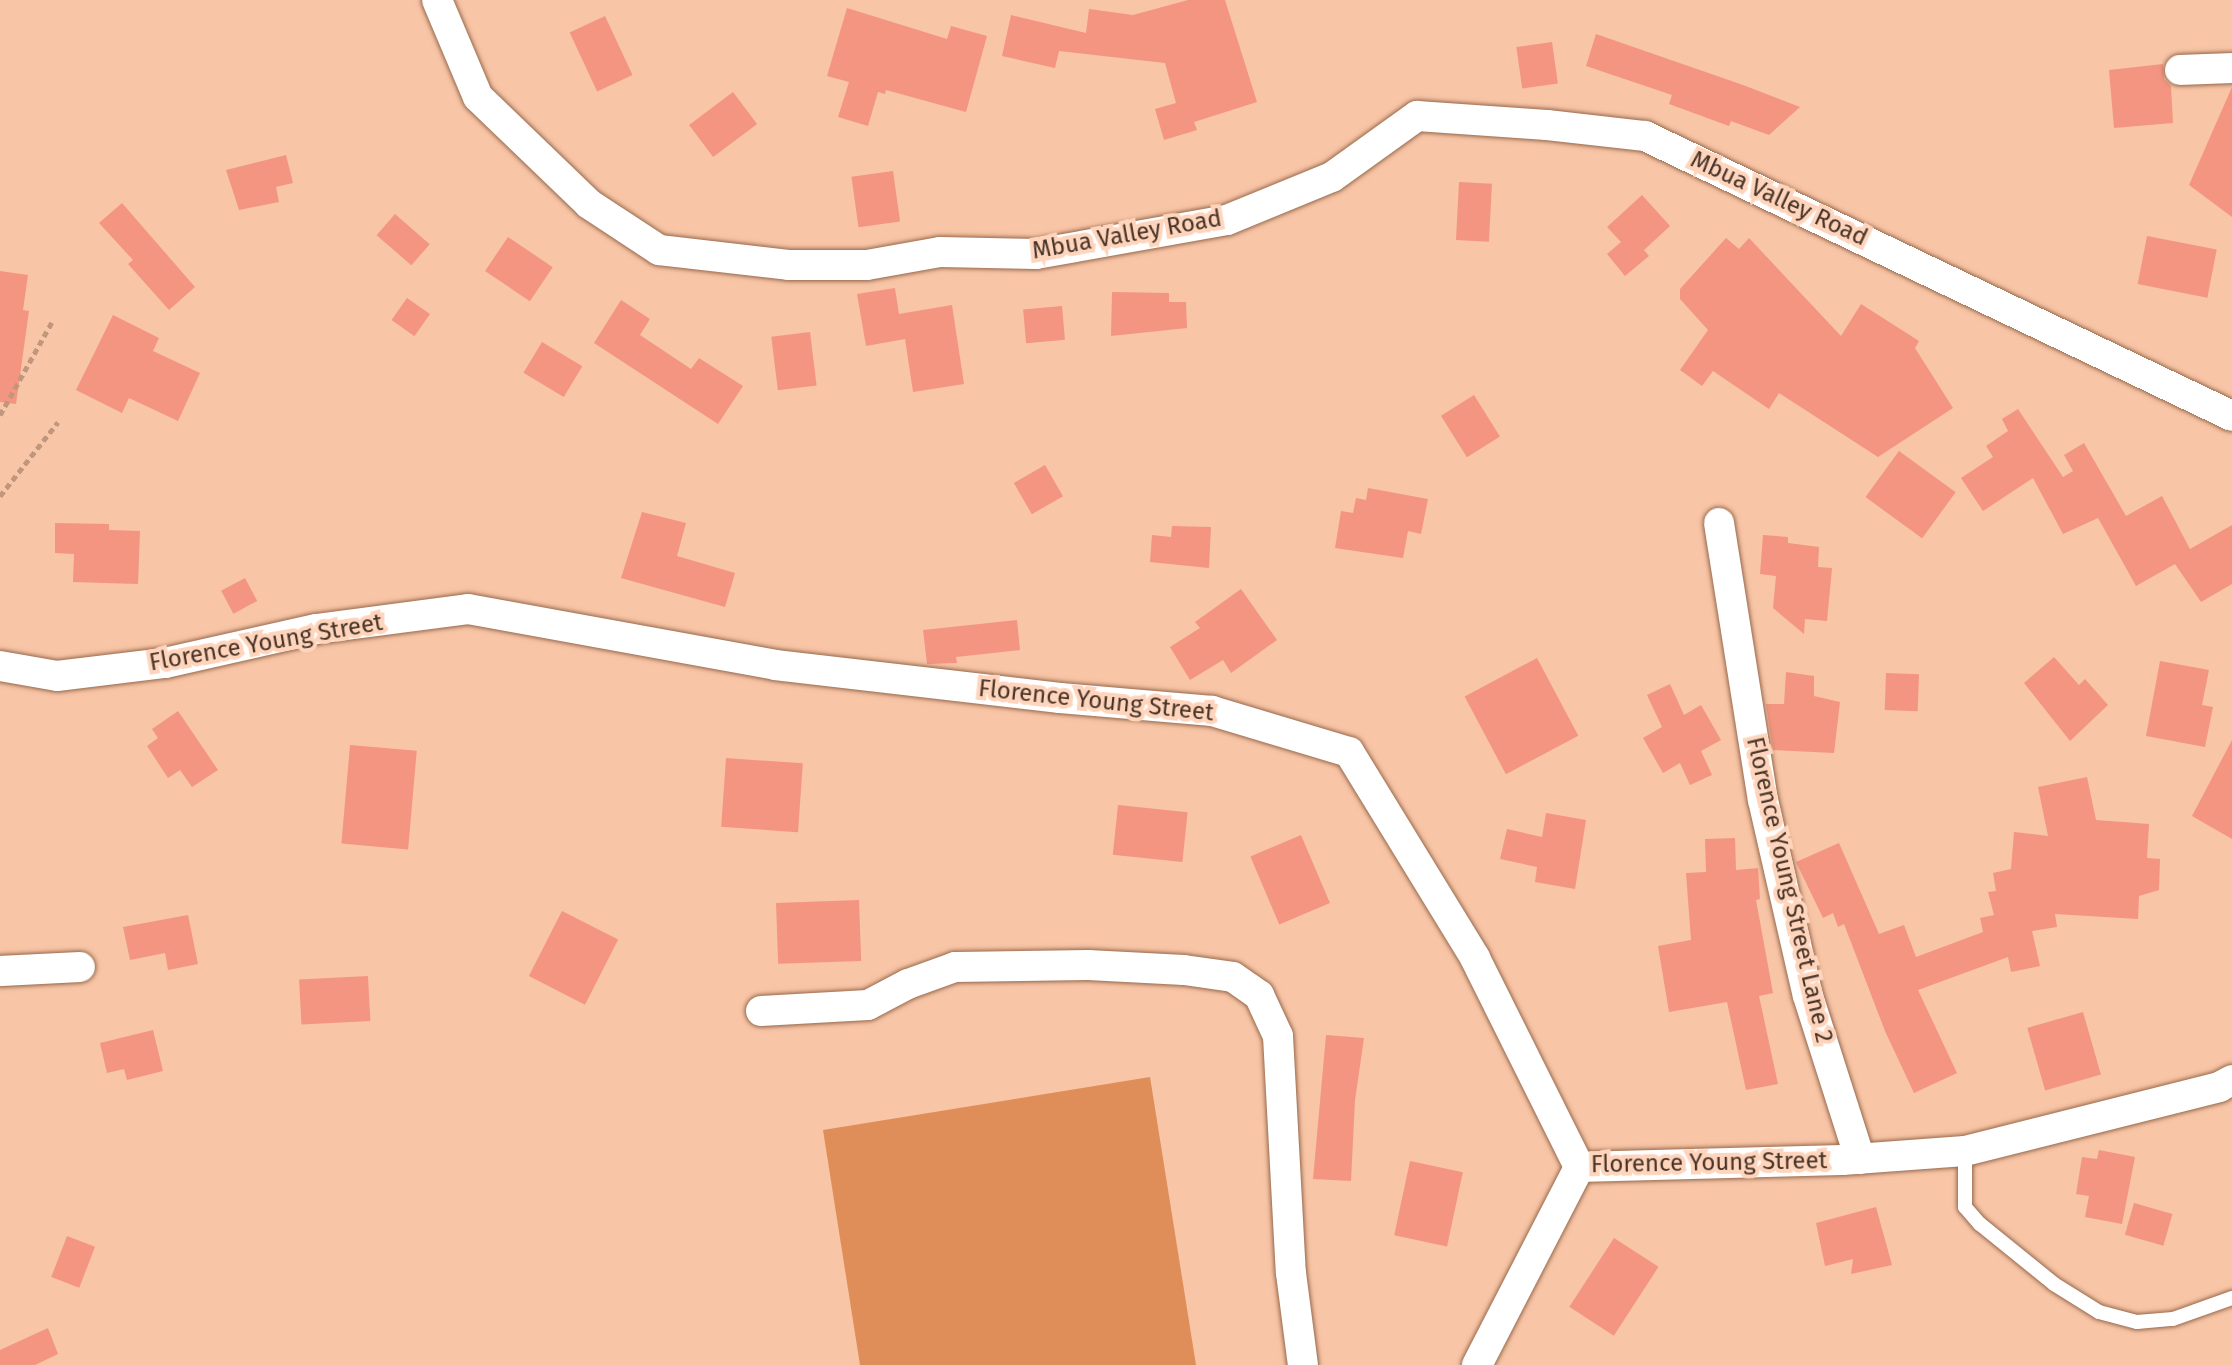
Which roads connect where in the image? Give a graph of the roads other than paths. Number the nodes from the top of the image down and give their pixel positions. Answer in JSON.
{"nodes":[{"id":1,"x":437,"y":0,"type":"edge"},
{"id":2,"x":2232,"y":68,"type":"edge"},
{"id":3,"x":2180,"y":70,"type":"dead end"},
{"id":4,"x":2232,"y":416,"type":"edge"},
{"id":5,"x":1719,"y":523,"type":"dead end"},
{"id":6,"x":0,"y":666,"type":"edge"},
{"id":7,"x":80,"y":967,"type":"dead end"},
{"id":8,"x":0,"y":971,"type":"edge"},
{"id":9,"x":761,"y":1011,"type":"dead end"},
{"id":10,"x":2232,"y":1080,"type":"edge"},
{"id":11,"x":1965,"y":1151,"type":"junction"},
{"id":12,"x":1860,"y":1159,"type":"junction"},
{"id":13,"x":1579,"y":1167,"type":"junction"},
{"id":14,"x":2232,"y":1298,"type":"edge"},
{"id":15,"x":1303,"y":1365,"type":"edge"},
{"id":16,"x":1477,"y":1365,"type":"edge"}],
"edges":[{"from":1,"to":4,"type":"street","name":"Mbua Valley Road"},
{"from":2,"to":3,"type":"street"},
{"from":5,"to":12,"type":"street","name":"Florence Young Street Lane 2"},
{"from":6,"to":13,"type":"street","name":"Florence Young Street"},
{"from":7,"to":8,"type":"street"},
{"from":9,"to":15,"type":"street"},
{"from":10,"to":11,"type":"street","name":"Florence Young Street"},
{"from":11,"to":12,"type":"street","name":"Florence Young Street"},
{"from":11,"to":14,"type":"lane"},
{"from":12,"to":13,"type":"street","name":"Florence Young Street"},
{"from":13,"to":16,"type":"street"}]}
